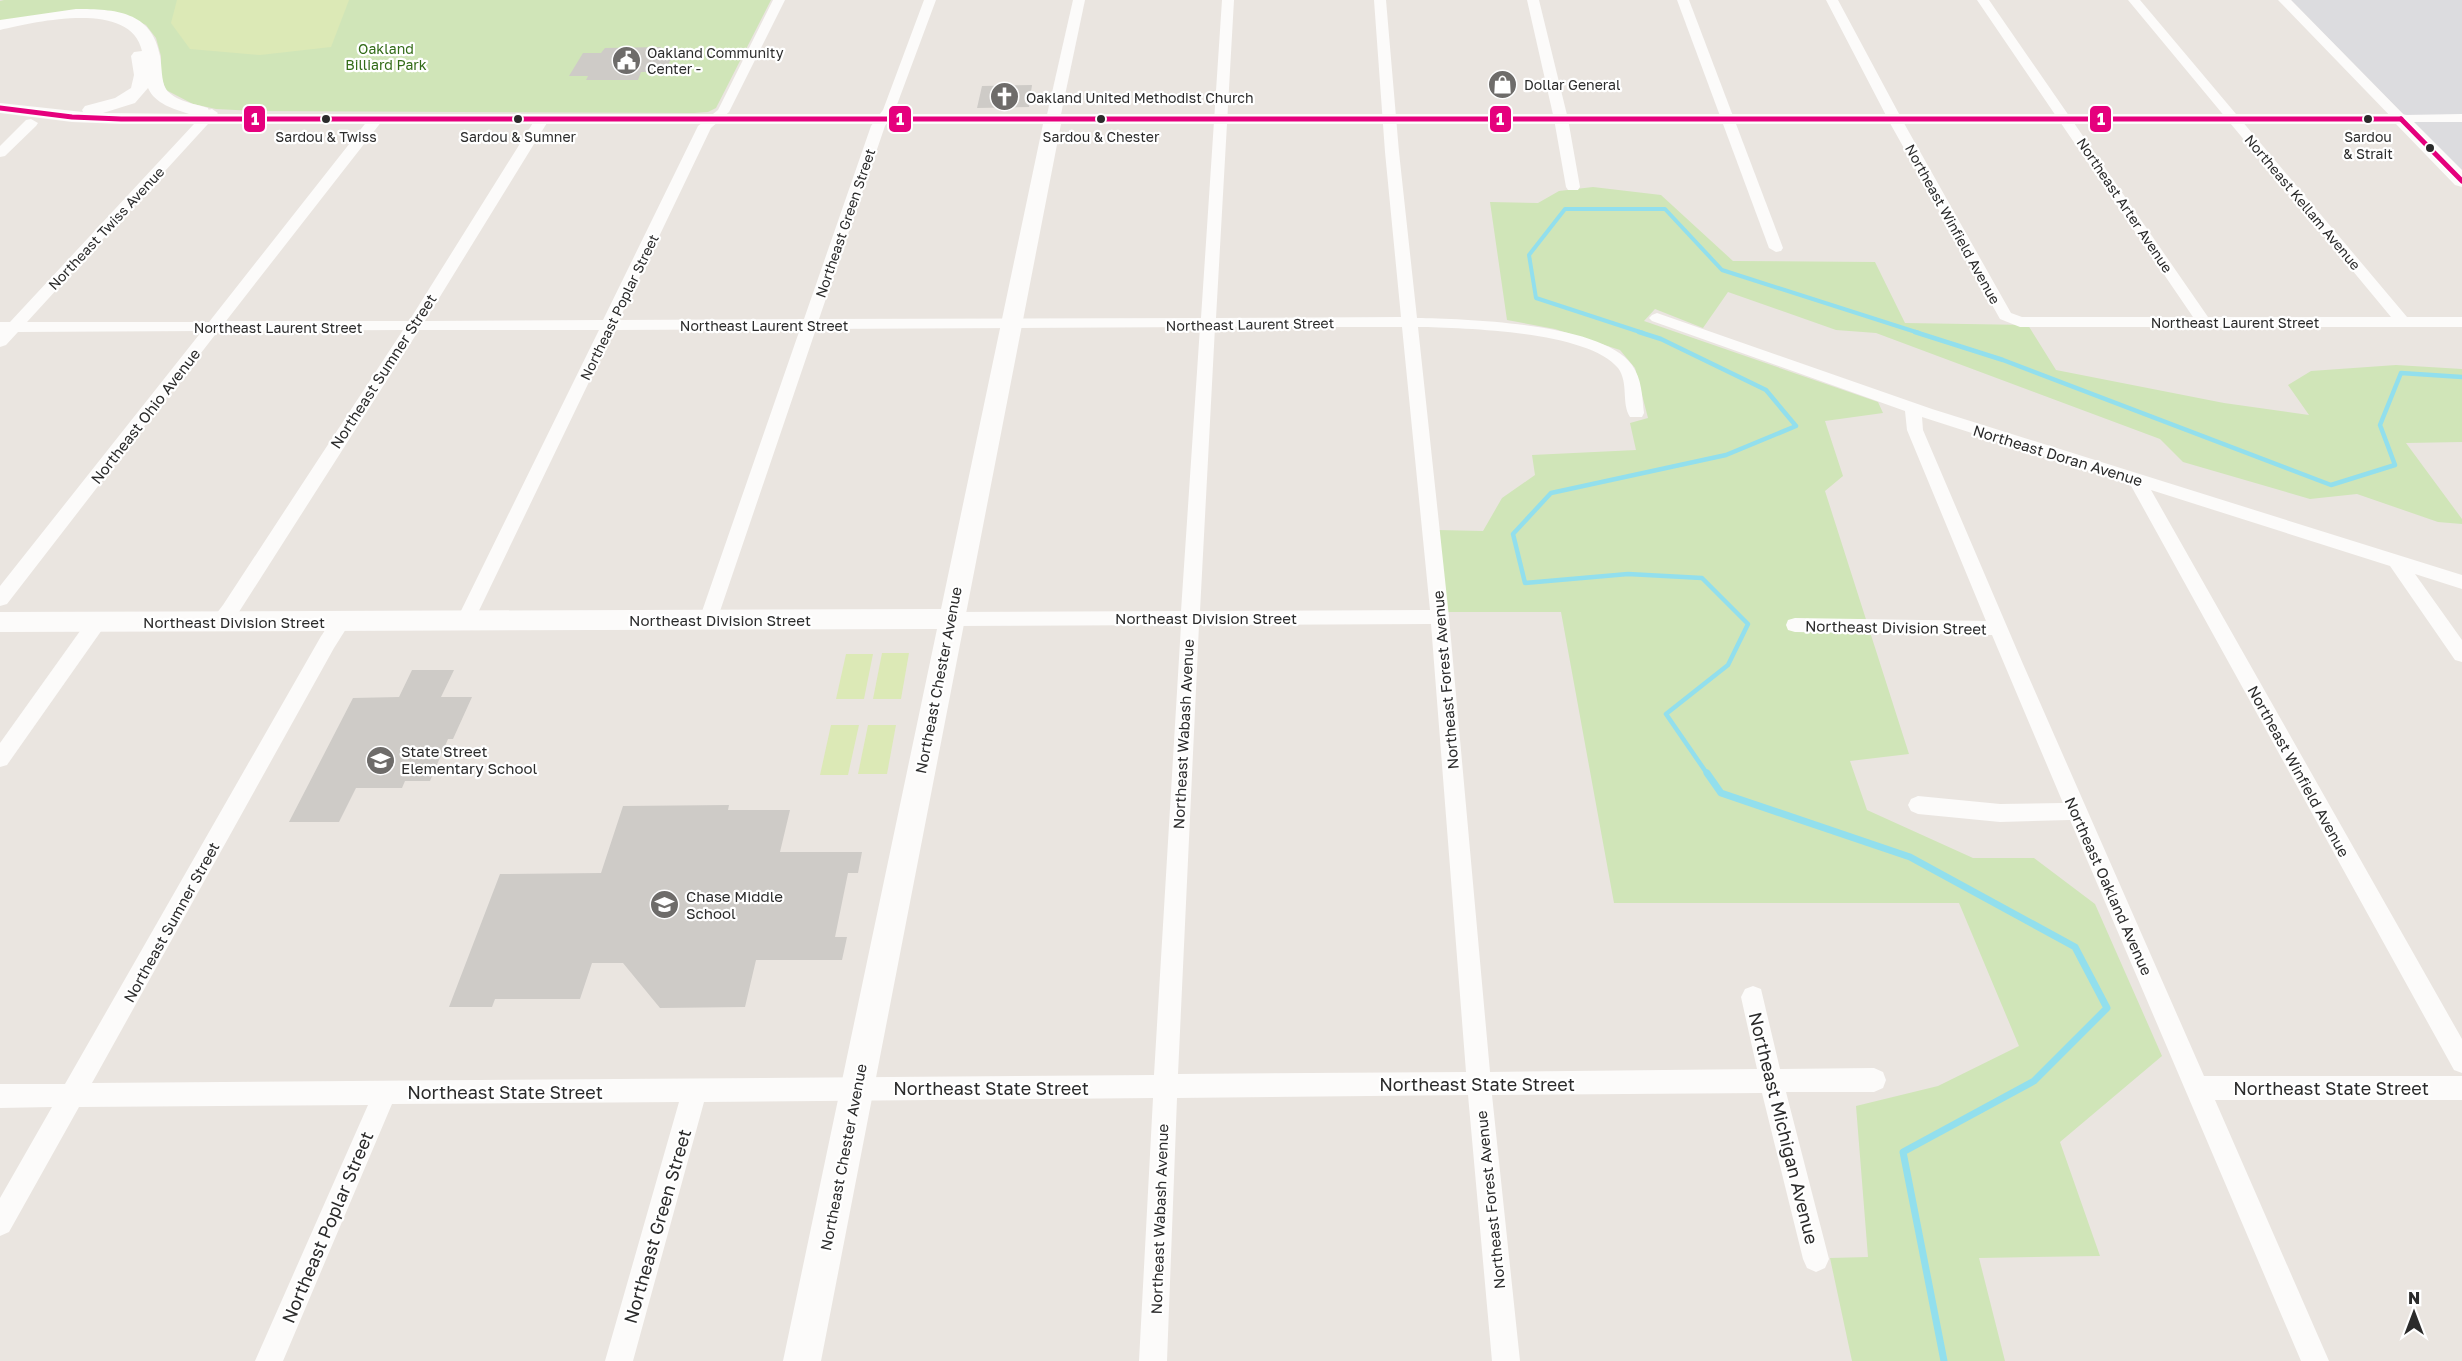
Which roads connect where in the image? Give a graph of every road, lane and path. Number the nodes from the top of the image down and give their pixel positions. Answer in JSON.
{"nodes":[{"id":1,"x":779,"y":0,"type":"edge"},
{"id":2,"x":930,"y":0,"type":"edge"},
{"id":3,"x":1079,"y":0,"type":"edge"},
{"id":4,"x":1228,"y":0,"type":"edge"},
{"id":5,"x":1380,"y":0,"type":"edge"},
{"id":6,"x":1533,"y":0,"type":"edge"},
{"id":7,"x":1683,"y":0,"type":"edge"},
{"id":8,"x":1832,"y":0,"type":"edge"},
{"id":9,"x":1983,"y":0,"type":"edge"},
{"id":10,"x":2134,"y":0,"type":"edge"},
{"id":11,"x":2284,"y":0,"type":"edge"},
{"id":12,"x":0,"y":26,"type":"edge"},
{"id":13,"x":7,"y":110,"type":"edge"},
{"id":14,"x":209,"y":116,"type":"junction"},
{"id":15,"x":179,"y":118,"type":"junction"},
{"id":16,"x":377,"y":118,"type":"junction"},
{"id":17,"x":543,"y":118,"type":"junction"},
{"id":18,"x":2462,"y":118,"type":"edge"},
{"id":19,"x":714,"y":119,"type":"junction"},
{"id":20,"x":884,"y":119,"type":"junction"},
{"id":21,"x":1053,"y":119,"type":"junction"},
{"id":22,"x":1220,"y":119,"type":"junction"},
{"id":23,"x":1389,"y":119,"type":"junction"},
{"id":24,"x":1561,"y":119,"type":"junction"},
{"id":25,"x":1728,"y":119,"type":"junction"},
{"id":26,"x":1894,"y":119,"type":"junction"},
{"id":27,"x":2066,"y":119,"type":"junction"},
{"id":28,"x":2233,"y":119,"type":"junction"},
{"id":29,"x":2401,"y":119,"type":"junction"},
{"id":30,"x":0,"y":123,"type":"edge"},
{"id":31,"x":31,"y":123,"type":"junction"},
{"id":32,"x":0,"y":153,"type":"edge"},
{"id":33,"x":2462,"y":181,"type":"edge"},
{"id":34,"x":1573,"y":187,"type":"dead end"},
{"id":35,"x":1776,"y":248,"type":"dead end"},
{"id":36,"x":1657,"y":318,"type":"dead end"},
{"id":37,"x":2009,"y":319,"type":"joint"},
{"id":38,"x":1408,"y":322,"type":"junction"},
{"id":39,"x":2204,"y":322,"type":"junction"},
{"id":40,"x":2403,"y":322,"type":"junction"},
{"id":41,"x":2462,"y":322,"type":"edge"},
{"id":42,"x":1209,"y":324,"type":"junction"},
{"id":43,"x":809,"y":325,"type":"junction"},
{"id":44,"x":1010,"y":325,"type":"junction"},
{"id":45,"x":413,"y":326,"type":"junction"},
{"id":46,"x":610,"y":326,"type":"junction"},
{"id":47,"x":7,"y":327,"type":"edge"},
{"id":48,"x":215,"y":327,"type":"junction"},
{"id":49,"x":0,"y":342,"type":"edge"},
{"id":50,"x":1913,"y":409,"type":"junction"},
{"id":51,"x":1636,"y":413,"type":"dead end"},
{"id":52,"x":2137,"y":480,"type":"junction"},
{"id":53,"x":2397,"y":562,"type":"junction"},
{"id":54,"x":2462,"y":582,"type":"edge"},
{"id":55,"x":0,"y":599,"type":"edge"},
{"id":56,"x":1440,"y":617,"type":"junction"},
{"id":57,"x":1189,"y":618,"type":"junction"},
{"id":58,"x":951,"y":619,"type":"junction"},
{"id":59,"x":708,"y":620,"type":"junction"},
{"id":60,"x":342,"y":621,"type":"junction"},
{"id":61,"x":465,"y":621,"type":"junction"},
{"id":62,"x":0,"y":622,"type":"edge"},
{"id":63,"x":97,"y":622,"type":"junction"},
{"id":64,"x":219,"y":622,"type":"junction"},
{"id":65,"x":1795,"y":625,"type":"dead end"},
{"id":66,"x":1996,"y":628,"type":"junction"},
{"id":67,"x":2462,"y":655,"type":"edge"},
{"id":68,"x":0,"y":759,"type":"edge"},
{"id":69,"x":1918,"y":805,"type":"dead end"},
{"id":70,"x":2075,"y":811,"type":"junction"},
{"id":71,"x":1753,"y":997,"type":"dead end"},
{"id":72,"x":2462,"y":1062,"type":"edge"},
{"id":73,"x":1874,"y":1080,"type":"dead end"},
{"id":74,"x":1771,"y":1081,"type":"junction"},
{"id":75,"x":1479,"y":1084,"type":"junction"},
{"id":76,"x":1164,"y":1086,"type":"junction"},
{"id":77,"x":2199,"y":1088,"type":"junction"},
{"id":78,"x":2462,"y":1088,"type":"edge"},
{"id":79,"x":856,"y":1089,"type":"junction"},
{"id":80,"x":695,"y":1090,"type":"junction"},
{"id":81,"x":385,"y":1093,"type":"junction"},
{"id":82,"x":73,"y":1095,"type":"junction"},
{"id":83,"x":0,"y":1096,"type":"edge"},
{"id":84,"x":0,"y":1223,"type":"edge"},
{"id":85,"x":1816,"y":1259,"type":"dead end"},
{"id":86,"x":269,"y":1361,"type":"edge"},
{"id":87,"x":619,"y":1361,"type":"edge"},
{"id":88,"x":802,"y":1361,"type":"edge"},
{"id":89,"x":1153,"y":1361,"type":"edge"},
{"id":90,"x":1506,"y":1361,"type":"edge"},
{"id":91,"x":2315,"y":1361,"type":"edge"}],
"edges":[{"from":1,"to":19,"type":"street","name":"Northeast Poplar Street"},
{"from":2,"to":20,"type":"street","name":"Northeast Green Street"},
{"from":3,"to":21,"type":"street","name":"Northeast Chester Avenue"},
{"from":4,"to":22,"type":"street","name":"Northeast Wabash Avenue"},
{"from":5,"to":23,"type":"street","name":"Northeast Forest Avenue"},
{"from":6,"to":24,"type":"street"},
{"from":7,"to":25,"type":"street"},
{"from":8,"to":26,"type":"street","name":"Northeast Winfield Avenue"},
{"from":9,"to":27,"type":"street","name":"Northeast Arter Avenue"},
{"from":10,"to":28,"type":"street","name":"Northeast Kellam Avenue"},
{"from":11,"to":29,"type":"street"},
{"from":12,"to":13,"type":"street"},
{"from":12,"to":14,"type":"street"},
{"from":13,"to":15,"type":"street"},
{"from":14,"to":15,"type":"street"},
{"from":14,"to":16,"type":"street"},
{"from":14,"to":47,"type":"street","name":"Northeast Twiss Avenue"},
{"from":15,"to":31,"type":"street"},
{"from":16,"to":17,"type":"street"},
{"from":16,"to":48,"type":"street","name":"Northeast Ohio Avenue"},
{"from":17,"to":19,"type":"street"},
{"from":17,"to":45,"type":"street","name":"Northeast Sumner Street"},
{"from":18,"to":29,"type":"street"},
{"from":19,"to":20,"type":"street"},
{"from":19,"to":46,"type":"street","name":"Northeast Poplar Street"},
{"from":20,"to":21,"type":"street"},
{"from":20,"to":43,"type":"street","name":"Northeast Green Street"},
{"from":21,"to":22,"type":"street"},
{"from":21,"to":44,"type":"street","name":"Northeast Chester Avenue"},
{"from":22,"to":23,"type":"street"},
{"from":22,"to":42,"type":"street","name":"Northeast Wabash Avenue"},
{"from":23,"to":24,"type":"street"},
{"from":23,"to":38,"type":"street","name":"Northeast Forest Avenue"},
{"from":24,"to":25,"type":"street"},
{"from":24,"to":34,"type":"street"},
{"from":25,"to":26,"type":"street"},
{"from":25,"to":35,"type":"street"},
{"from":26,"to":27,"type":"street"},
{"from":26,"to":37,"type":"street","name":"Northeast Winfield Avenue"},
{"from":27,"to":28,"type":"street"},
{"from":27,"to":39,"type":"street","name":"Northeast Arter Avenue"},
{"from":28,"to":29,"type":"street"},
{"from":28,"to":40,"type":"street","name":"Northeast Kellam Avenue"},
{"from":29,"to":33,"type":"street"},
{"from":30,"to":31,"type":"street"},
{"from":31,"to":32,"type":"street"},
{"from":36,"to":50,"type":"street","name":"Northeast Doran Avenue"},
{"from":37,"to":39,"type":"street","name":"Northeast Laurent Street"},
{"from":38,"to":42,"type":"street","name":"Northeast Laurent Street"},
{"from":38,"to":51,"type":"street","name":"Northeast Laurent Street"},
{"from":38,"to":56,"type":"street","name":"Northeast Forest Avenue"},
{"from":39,"to":40,"type":"street","name":"Northeast Laurent Street"},
{"from":40,"to":41,"type":"street","name":"Northeast Laurent Street"},
{"from":42,"to":44,"type":"street","name":"Northeast Laurent Street"},
{"from":42,"to":57,"type":"street","name":"Northeast Wabash Avenue"},
{"from":43,"to":44,"type":"street","name":"Northeast Laurent Street"},
{"from":43,"to":46,"type":"street","name":"Northeast Laurent Street"},
{"from":43,"to":59,"type":"street","name":"Northeast Green Street"},
{"from":44,"to":58,"type":"street","name":"Northeast Chester Avenue"},
{"from":45,"to":46,"type":"street","name":"Northeast Laurent Street"},
{"from":45,"to":48,"type":"street","name":"Northeast Laurent Street"},
{"from":45,"to":64,"type":"street","name":"Northeast Sumner Street"},
{"from":46,"to":61,"type":"street","name":"Northeast Poplar Street"},
{"from":47,"to":48,"type":"street","name":"Northeast Laurent Street"},
{"from":47,"to":49,"type":"street","name":"Northeast Twiss Avenue"},
{"from":48,"to":55,"type":"street","name":"Northeast Ohio Avenue"},
{"from":50,"to":52,"type":"street","name":"Northeast Doran Avenue"},
{"from":50,"to":66,"type":"street","name":"Northeast Oakland Avenue"},
{"from":52,"to":53,"type":"street","name":"Northeast Doran Avenue"},
{"from":52,"to":72,"type":"street","name":"Northeast Winfield Avenue"},
{"from":53,"to":54,"type":"street","name":"Northeast Doran Avenue"},
{"from":53,"to":67,"type":"street"},
{"from":56,"to":57,"type":"street","name":"Northeast Division Street"},
{"from":56,"to":75,"type":"street","name":"Northeast Forest Avenue"},
{"from":57,"to":58,"type":"street","name":"Northeast Division Street"},
{"from":57,"to":76,"type":"street","name":"Northeast Wabash Avenue"},
{"from":58,"to":59,"type":"street","name":"Northeast Division Street"},
{"from":58,"to":79,"type":"street","name":"Northeast Chester Avenue"},
{"from":59,"to":61,"type":"street","name":"Northeast Division Street"},
{"from":60,"to":61,"type":"street","name":"Northeast Division Street"},
{"from":60,"to":64,"type":"street","name":"Northeast Division Street"},
{"from":60,"to":82,"type":"street","name":"Northeast Sumner Street"},
{"from":62,"to":63,"type":"street","name":"Northeast Division Street"},
{"from":63,"to":64,"type":"street","name":"Northeast Division Street"},
{"from":63,"to":68,"type":"street"},
{"from":65,"to":66,"type":"street","name":"Northeast Division Street"},
{"from":66,"to":70,"type":"street","name":"Northeast Oakland Avenue"},
{"from":69,"to":70,"type":"street"},
{"from":70,"to":77,"type":"street","name":"Northeast Oakland Avenue"},
{"from":71,"to":74,"type":"street","name":"Northeast Michigan Avenue"},
{"from":73,"to":74,"type":"street","name":"Northeast State Street"},
{"from":74,"to":75,"type":"street","name":"Northeast State Street"},
{"from":74,"to":85,"type":"street","name":"Northeast Michigan Avenue"},
{"from":75,"to":76,"type":"street","name":"Northeast State Street"},
{"from":75,"to":90,"type":"street","name":"Northeast Forest Avenue"},
{"from":76,"to":79,"type":"street","name":"Northeast State Street"},
{"from":76,"to":89,"type":"street","name":"Northeast Wabash Avenue"},
{"from":77,"to":78,"type":"street","name":"Northeast State Street"},
{"from":77,"to":91,"type":"street","name":"Northeast Oakland Avenue"},
{"from":79,"to":80,"type":"street","name":"Northeast State Street"},
{"from":79,"to":88,"type":"street","name":"Northeast Chester Avenue"},
{"from":80,"to":81,"type":"street","name":"Northeast State Street"},
{"from":80,"to":87,"type":"street","name":"Northeast Green Street"},
{"from":81,"to":82,"type":"street","name":"Northeast State Street"},
{"from":81,"to":86,"type":"street","name":"Northeast Poplar Street"},
{"from":82,"to":83,"type":"street","name":"Northeast State Street"},
{"from":82,"to":84,"type":"street","name":"Northeast Sumner Street"}]}
